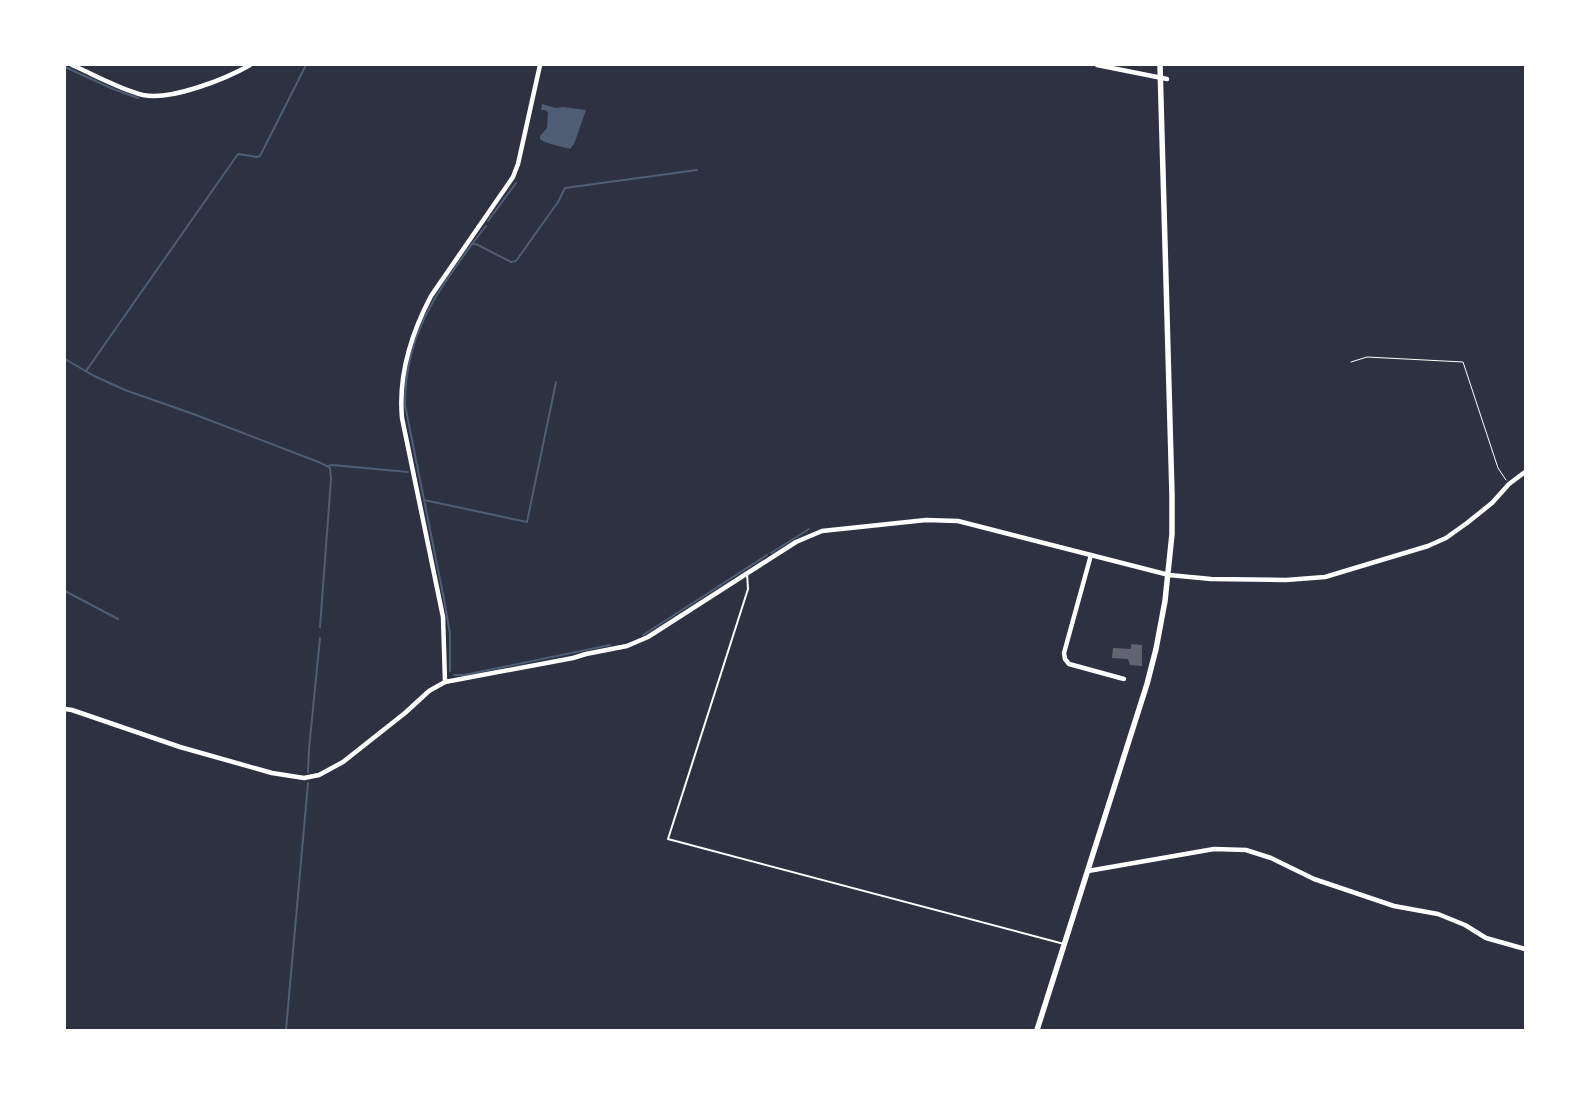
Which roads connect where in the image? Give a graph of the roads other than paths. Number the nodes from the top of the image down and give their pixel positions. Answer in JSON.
{"nodes":[{"id":1,"x":72,"y":65,"type":"edge"},
{"id":2,"x":250,"y":65,"type":"edge"},
{"id":3,"x":540,"y":65,"type":"edge"},
{"id":4,"x":1097,"y":65,"type":"edge"},
{"id":5,"x":1160,"y":65,"type":"edge"},
{"id":6,"x":1160,"y":78,"type":"junction"},
{"id":7,"x":1167,"y":79,"type":"dead end"},
{"id":8,"x":1525,"y":472,"type":"edge"},
{"id":9,"x":1091,"y":556,"type":"junction"},
{"id":10,"x":748,"y":573,"type":"junction"},
{"id":11,"x":1169,"y":575,"type":"junction"},
{"id":12,"x":1124,"y":679,"type":"dead end"},
{"id":13,"x":445,"y":682,"type":"junction"},
{"id":14,"x":65,"y":709,"type":"edge"},
{"id":15,"x":1088,"y":871,"type":"junction"},
{"id":16,"x":1064,"y":944,"type":"junction"},
{"id":17,"x":1525,"y":949,"type":"edge"},
{"id":18,"x":1037,"y":1030,"type":"edge"}],
"edges":[{"from":1,"to":2,"type":"street"},
{"from":3,"to":13,"type":"street"},
{"from":4,"to":6,"type":"street"},
{"from":5,"to":6,"type":"main road"},
{"from":6,"to":7,"type":"street"},
{"from":6,"to":11,"type":"main road"},
{"from":8,"to":11,"type":"street"},
{"from":9,"to":10,"type":"street"},
{"from":9,"to":11,"type":"street"},
{"from":9,"to":12,"type":"street"},
{"from":10,"to":13,"type":"street"},
{"from":10,"to":16,"type":"lane"},
{"from":11,"to":15,"type":"main road"},
{"from":13,"to":14,"type":"street"},
{"from":15,"to":16,"type":"main road"},
{"from":15,"to":17,"type":"street"},
{"from":16,"to":18,"type":"main road"}]}
